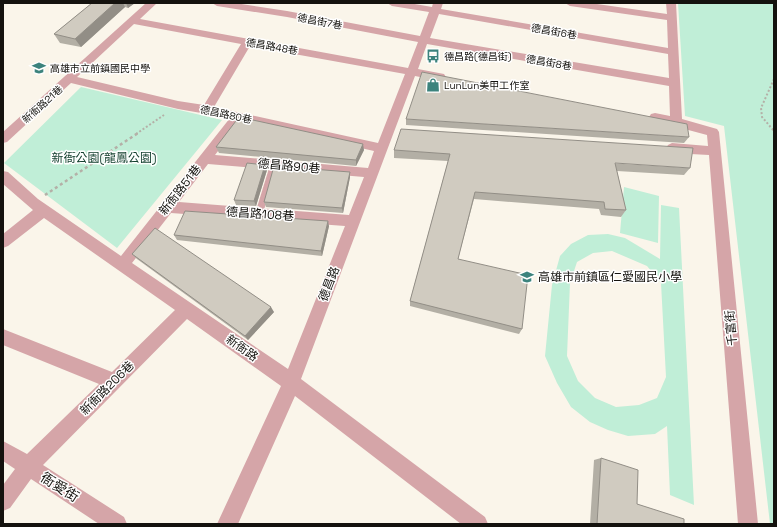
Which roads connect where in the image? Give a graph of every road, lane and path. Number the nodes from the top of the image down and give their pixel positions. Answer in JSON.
{"nodes":[{"id":1,"x":152,"y":3,"type":"edge"},
{"id":2,"x":217,"y":3,"type":"edge"},
{"id":3,"x":392,"y":3,"type":"edge"},
{"id":4,"x":570,"y":3,"type":"edge"},
{"id":5,"x":671,"y":3,"type":"edge"},
{"id":6,"x":436,"y":6,"type":"edge"},
{"id":7,"x":672,"y":18,"type":"junction"},
{"id":8,"x":132,"y":21,"type":"junction"},
{"id":9,"x":423,"y":40,"type":"junction"},
{"id":10,"x":247,"y":42,"type":"junction"},
{"id":11,"x":673,"y":52,"type":"junction"},
{"id":12,"x":411,"y":71,"type":"junction"},
{"id":13,"x":70,"y":79,"type":"junction"},
{"id":14,"x":450,"y":79,"type":"edge"},
{"id":15,"x":774,"y":79,"type":"edge"},
{"id":16,"x":675,"y":83,"type":"junction"},
{"id":17,"x":178,"y":105,"type":"junction"},
{"id":18,"x":207,"y":109,"type":"junction"},
{"id":19,"x":238,"y":116,"type":"junction"},
{"id":20,"x":645,"y":116,"type":"edge"},
{"id":21,"x":676,"y":122,"type":"junction"},
{"id":22,"x":389,"y":130,"type":"junction"},
{"id":23,"x":404,"y":131,"type":"edge"},
{"id":24,"x":774,"y":131,"type":"edge"},
{"id":25,"x":3,"y":139,"type":"edge"},
{"id":26,"x":382,"y":148,"type":"junction"},
{"id":27,"x":660,"y":148,"type":"edge"},
{"id":28,"x":715,"y":151,"type":"junction"},
{"id":29,"x":205,"y":159,"type":"junction"},
{"id":30,"x":273,"y":165,"type":"junction"},
{"id":31,"x":372,"y":173,"type":"junction"},
{"id":32,"x":3,"y":176,"type":"edge"},
{"id":33,"x":39,"y":206,"type":"junction"},
{"id":34,"x":167,"y":207,"type":"junction"},
{"id":35,"x":259,"y":214,"type":"junction"},
{"id":36,"x":353,"y":221,"type":"junction"},
{"id":37,"x":3,"y":242,"type":"edge"},
{"id":38,"x":122,"y":265,"type":"junction"},
{"id":39,"x":186,"y":309,"type":"junction"},
{"id":40,"x":3,"y":337,"type":"edge"},
{"id":41,"x":114,"y":381,"type":"junction"},
{"id":42,"x":292,"y":382,"type":"junction"},
{"id":43,"x":3,"y":450,"type":"edge"},
{"id":44,"x":28,"y":467,"type":"junction"},
{"id":45,"x":3,"y":501,"type":"edge"},
{"id":46,"x":117,"y":524,"type":"edge"},
{"id":47,"x":226,"y":524,"type":"edge"},
{"id":48,"x":478,"y":524,"type":"edge"},
{"id":49,"x":748,"y":524,"type":"edge"}],
"edges":[{"from":1,"to":8,"type":"street","name":"新衙路21巷"},
{"from":2,"to":9,"type":"street","name":"德昌街7巷"},
{"from":3,"to":6,"type":"street","name":"德昌街6巷"},
{"from":4,"to":7,"type":"street"},
{"from":5,"to":7,"type":"street"},
{"from":6,"to":9,"type":"street","name":"德昌路"},
{"from":6,"to":11,"type":"street","name":"德昌街6巷"},
{"from":7,"to":11,"type":"street"},
{"from":8,"to":10,"type":"street","name":"德昌路48巷"},
{"from":8,"to":13,"type":"street","name":"新衙路21巷"},
{"from":9,"to":12,"type":"street","name":"德昌路"},
{"from":9,"to":16,"type":"street","name":"德昌街8巷"},
{"from":10,"to":12,"type":"street","name":"德昌路48巷"},
{"from":10,"to":18,"type":"street"},
{"from":11,"to":16,"type":"street"},
{"from":12,"to":14,"type":"street","name":"德昌路48巷"},
{"from":12,"to":22,"type":"street","name":"德昌路"},
{"from":13,"to":17,"type":"street","name":"德昌路80巷"},
{"from":13,"to":25,"type":"street","name":"新衙路21巷"},
{"from":15,"to":24,"type":"path"},
{"from":16,"to":21,"type":"street"},
{"from":17,"to":18,"type":"street","name":"德昌路80巷"},
{"from":17,"to":33,"type":"path"},
{"from":18,"to":19,"type":"street","name":"德昌路80巷"},
{"from":19,"to":26,"type":"street","name":"德昌路80巷"},
{"from":19,"to":29,"type":"street","name":"新衙路51巷"},
{"from":20,"to":21,"type":"street"},
{"from":21,"to":28,"type":"street","name":"千富街"},
{"from":22,"to":23,"type":"street"},
{"from":22,"to":26,"type":"street","name":"德昌路"},
{"from":26,"to":31,"type":"street","name":"德昌路"},
{"from":27,"to":28,"type":"street"},
{"from":28,"to":49,"type":"street","name":"千富街"},
{"from":29,"to":30,"type":"street","name":"德昌路90巷"},
{"from":29,"to":34,"type":"street","name":"新衙路51巷"},
{"from":30,"to":31,"type":"street","name":"德昌路90巷"},
{"from":30,"to":35,"type":"lane"},
{"from":31,"to":36,"type":"street","name":"德昌路"},
{"from":32,"to":33,"type":"street","name":"新衙路"},
{"from":33,"to":37,"type":"street"},
{"from":33,"to":38,"type":"street","name":"新衙路"},
{"from":34,"to":35,"type":"street","name":"德昌路108巷"},
{"from":34,"to":38,"type":"street","name":"新衙路51巷"},
{"from":35,"to":36,"type":"street","name":"德昌路108巷"},
{"from":36,"to":42,"type":"street","name":"德昌路"},
{"from":38,"to":39,"type":"street","name":"新衙路"},
{"from":39,"to":41,"type":"street","name":"新衙路206巷"},
{"from":39,"to":42,"type":"street","name":"新衙路"},
{"from":40,"to":41,"type":"street"},
{"from":41,"to":44,"type":"street","name":"新衙路206巷"},
{"from":42,"to":47,"type":"street","name":"德昌路"},
{"from":42,"to":48,"type":"street","name":"新衙路"},
{"from":43,"to":44,"type":"street","name":"衙愛街"},
{"from":44,"to":45,"type":"street","name":"新衙路206巷"},
{"from":44,"to":46,"type":"street","name":"衙愛街"}]}
